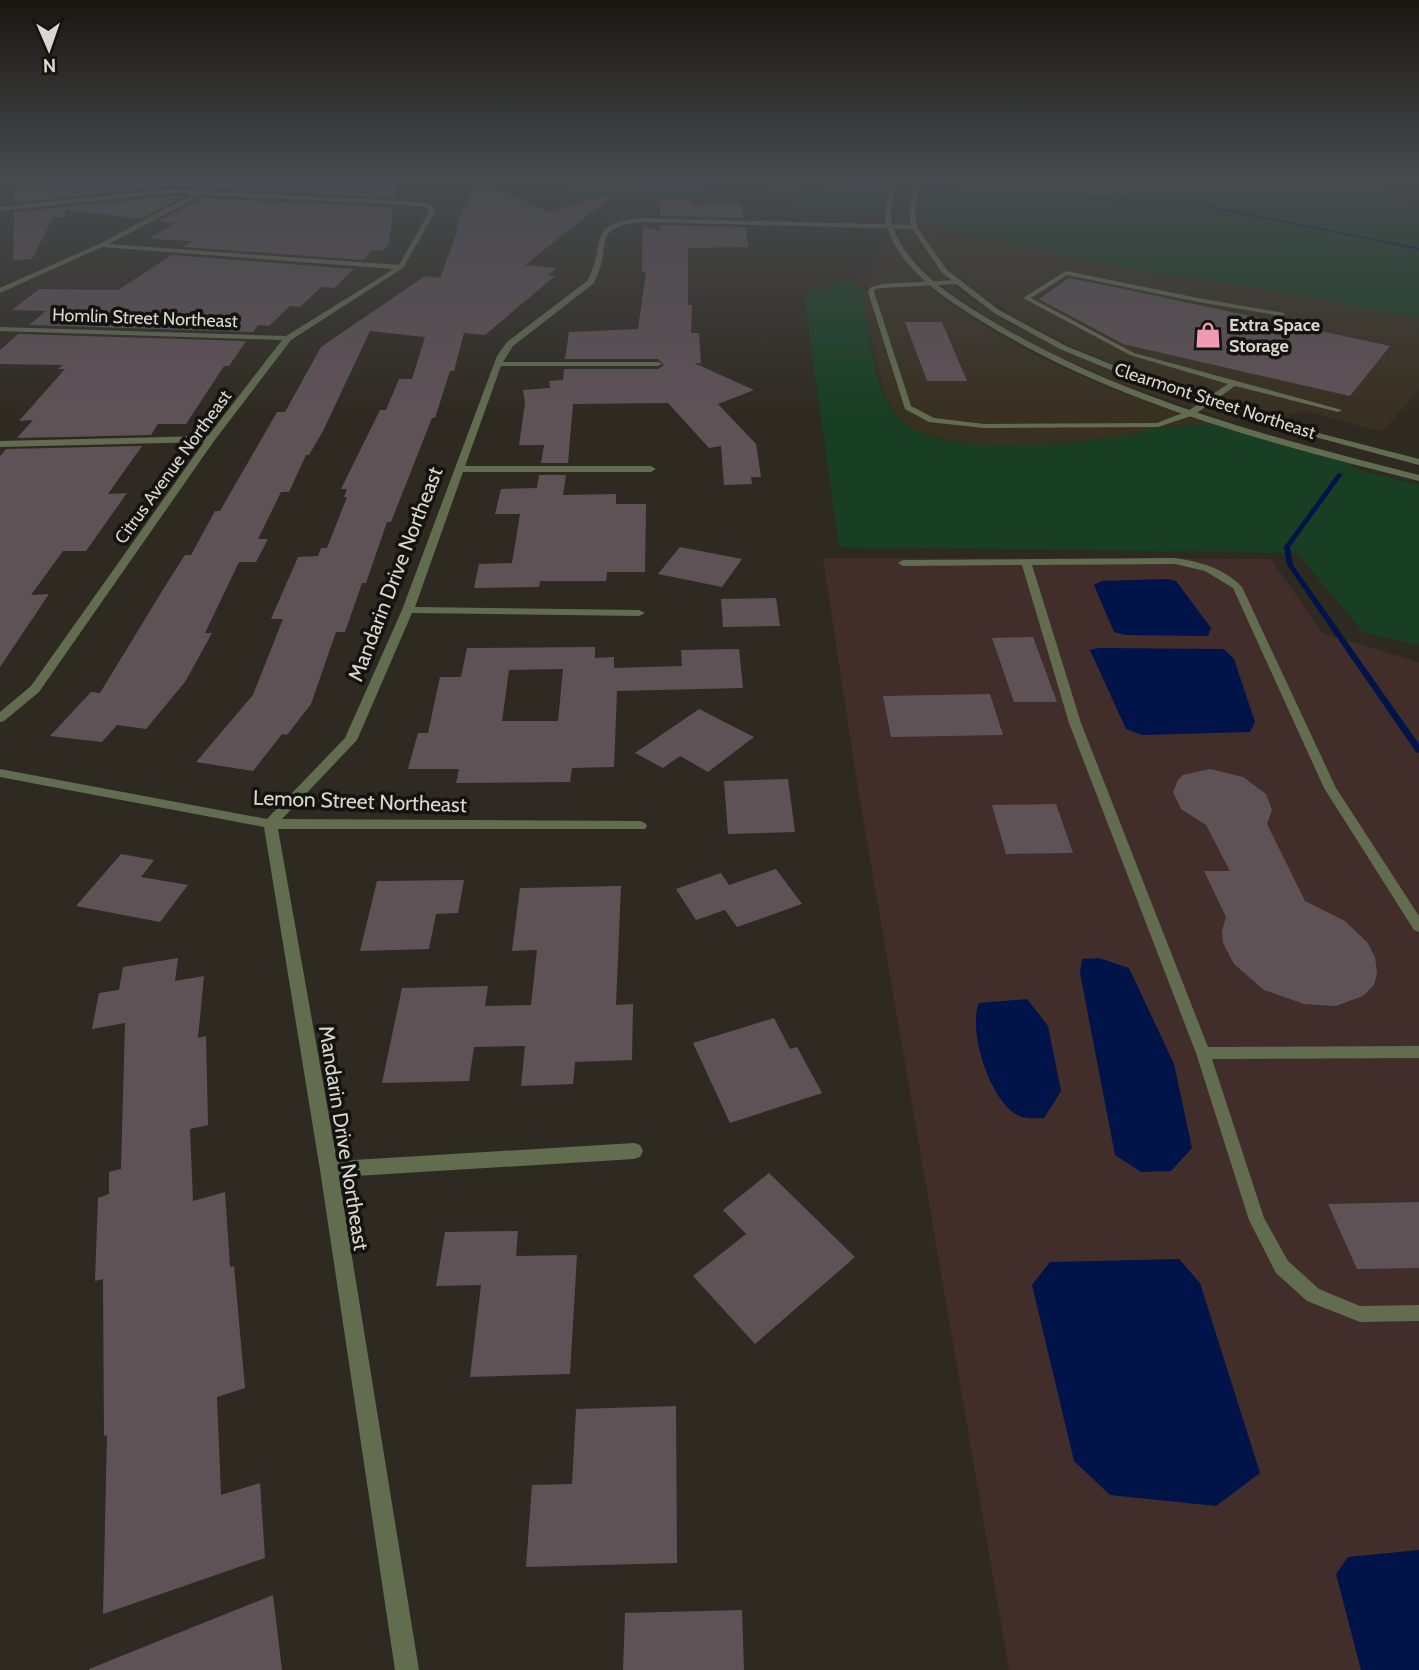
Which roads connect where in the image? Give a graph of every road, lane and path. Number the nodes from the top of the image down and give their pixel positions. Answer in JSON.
{"nodes":[{"id":1,"x":72,"y":258,"type":"edge"},
{"id":2,"x":277,"y":258,"type":"edge"},
{"id":3,"x":406,"y":258,"type":"edge"},
{"id":4,"x":599,"y":258,"type":"edge"},
{"id":5,"x":910,"y":258,"type":"edge"},
{"id":6,"x":935,"y":258,"type":"edge"},
{"id":7,"x":401,"y":267,"type":"junction"},
{"id":8,"x":0,"y":278,"type":"edge"},
{"id":9,"x":23,"y":280,"type":"junction"},
{"id":10,"x":957,"y":282,"type":"junction"},
{"id":11,"x":933,"y":283,"type":"junction"},
{"id":12,"x":0,"y":291,"type":"edge"},
{"id":13,"x":1282,"y":314,"type":"dead end"},
{"id":14,"x":0,"y":328,"type":"edge"},
{"id":15,"x":288,"y":338,"type":"junction"},
{"id":16,"x":497,"y":363,"type":"junction"},
{"id":17,"x":659,"y":364,"type":"dead end"},
{"id":18,"x":1234,"y":383,"type":"junction"},
{"id":19,"x":1208,"y":403,"type":"junction"},
{"id":20,"x":1338,"y":410,"type":"dead end"},
{"id":21,"x":1191,"y":413,"type":"junction"},
{"id":22,"x":211,"y":439,"type":"junction"},
{"id":23,"x":0,"y":444,"type":"edge"},
{"id":24,"x":1419,"y":462,"type":"edge"},
{"id":25,"x":651,"y":469,"type":"dead end"},
{"id":26,"x":458,"y":470,"type":"junction"},
{"id":27,"x":1419,"y":478,"type":"edge"},
{"id":28,"x":1027,"y":562,"type":"junction"},
{"id":29,"x":903,"y":563,"type":"dead end"},
{"id":30,"x":408,"y":610,"type":"junction"},
{"id":31,"x":639,"y":613,"type":"dead end"},
{"id":32,"x":0,"y":718,"type":"edge"},
{"id":33,"x":0,"y":773,"type":"edge"},
{"id":34,"x":270,"y":824,"type":"junction"},
{"id":35,"x":640,"y":826,"type":"dead end"},
{"id":36,"x":1419,"y":928,"type":"edge"},
{"id":37,"x":1419,"y":1052,"type":"edge"},
{"id":38,"x":1203,"y":1053,"type":"junction"},
{"id":39,"x":634,"y":1151,"type":"dead end"},
{"id":40,"x":329,"y":1170,"type":"junction"},
{"id":41,"x":1419,"y":1313,"type":"edge"},
{"id":42,"x":407,"y":1670,"type":"edge"}],
"edges":[{"from":1,"to":9,"type":"street"},
{"from":2,"to":7,"type":"street"},
{"from":3,"to":7,"type":"street"},
{"from":4,"to":16,"type":"street","name":"Mandarin Drive Northeast"},
{"from":5,"to":11,"type":"street","name":"Clearmont Street Northeast"},
{"from":6,"to":10,"type":"street","name":"Clearmont Street Northeast"},
{"from":7,"to":15,"type":"street","name":"Citrus Avenue Northeast"},
{"from":8,"to":9,"type":"street"},
{"from":9,"to":12,"type":"street"},
{"from":10,"to":11,"type":"lane"},
{"from":10,"to":19,"type":"street","name":"Clearmont Street Northeast"},
{"from":11,"to":21,"type":"street","name":"Clearmont Street Northeast"},
{"from":11,"to":21,"type":"lane"},
{"from":13,"to":18,"type":"lane"},
{"from":14,"to":15,"type":"street","name":"Homlin Street Northeast"},
{"from":15,"to":22,"type":"street","name":"Citrus Avenue Northeast"},
{"from":16,"to":17,"type":"street"},
{"from":16,"to":26,"type":"street","name":"Mandarin Drive Northeast"},
{"from":18,"to":19,"type":"lane"},
{"from":18,"to":20,"type":"lane"},
{"from":19,"to":21,"type":"lane"},
{"from":19,"to":24,"type":"street","name":"Clearmont Street Northeast"},
{"from":21,"to":27,"type":"street","name":"Clearmont Street Northeast"},
{"from":22,"to":23,"type":"street"},
{"from":22,"to":32,"type":"street","name":"Citrus Avenue Northeast"},
{"from":25,"to":26,"type":"street"},
{"from":26,"to":30,"type":"street","name":"Mandarin Drive Northeast"},
{"from":28,"to":29,"type":"lane"},
{"from":28,"to":36,"type":"lane"},
{"from":28,"to":38,"type":"lane"},
{"from":30,"to":31,"type":"street"},
{"from":30,"to":34,"type":"street","name":"Mandarin Drive Northeast"},
{"from":33,"to":34,"type":"street","name":"Lemon Street Northeast"},
{"from":34,"to":35,"type":"street","name":"Lemon Street Northeast"},
{"from":34,"to":40,"type":"street","name":"Mandarin Drive Northeast"},
{"from":37,"to":38,"type":"lane"},
{"from":38,"to":41,"type":"lane"},
{"from":39,"to":40,"type":"street"},
{"from":40,"to":42,"type":"street","name":"Mandarin Drive Northeast"}]}
